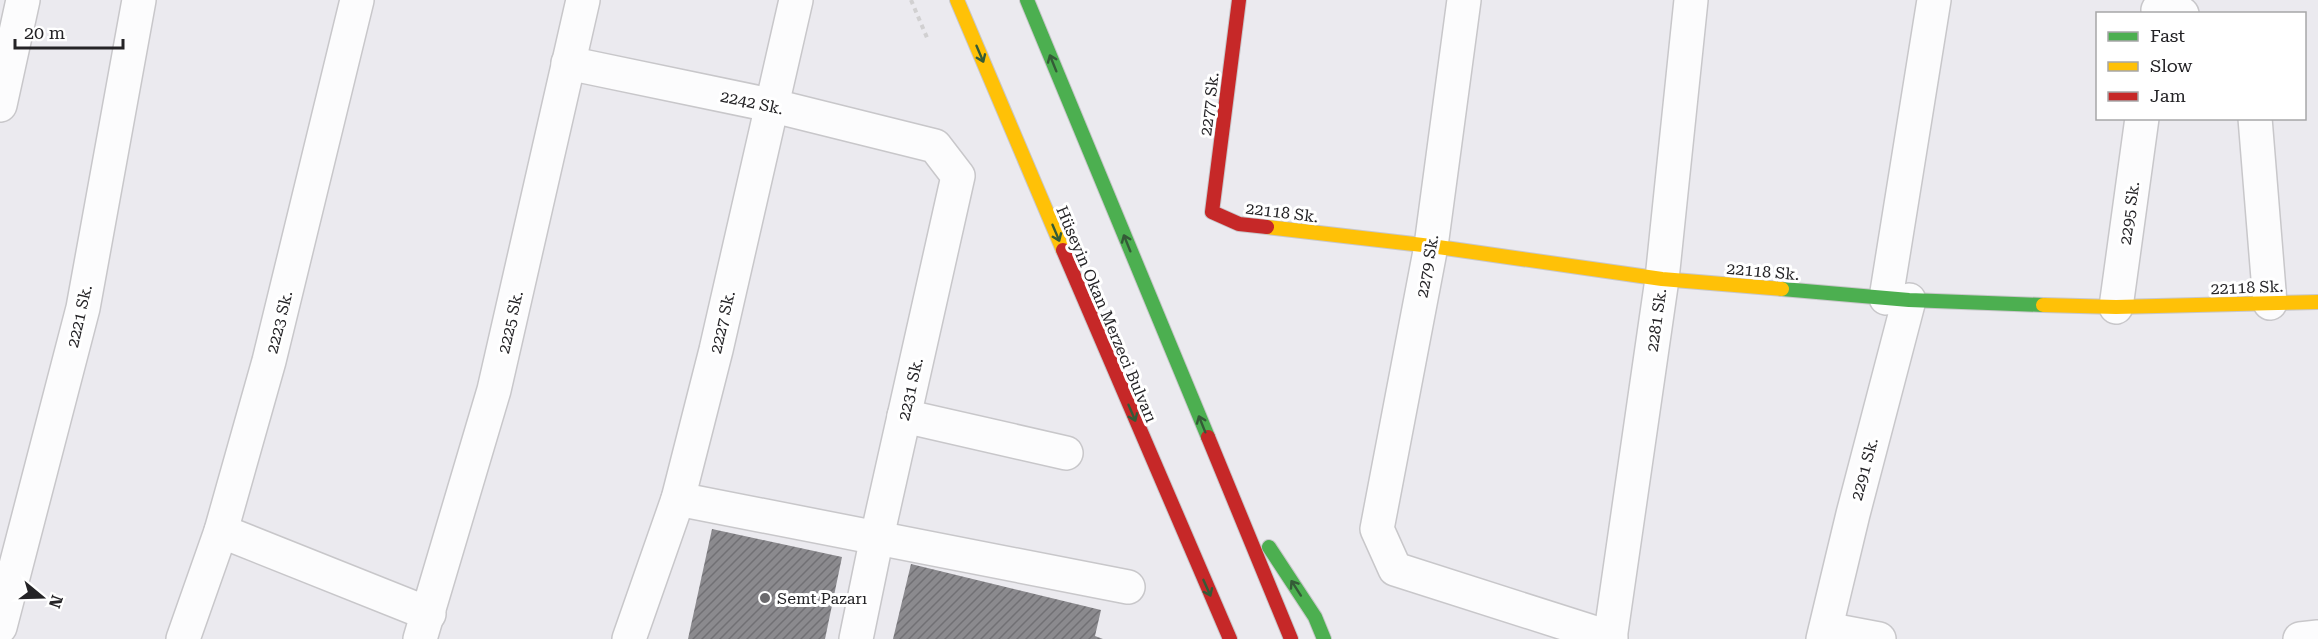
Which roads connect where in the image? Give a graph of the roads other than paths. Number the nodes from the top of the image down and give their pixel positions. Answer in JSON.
{"nodes":[{"id":1,"x":23,"y":0,"type":"edge"},
{"id":2,"x":139,"y":0,"type":"edge"},
{"id":3,"x":357,"y":0,"type":"edge"},
{"id":4,"x":583,"y":0,"type":"edge"},
{"id":5,"x":796,"y":0,"type":"edge"},
{"id":6,"x":957,"y":0,"type":"edge"},
{"id":7,"x":1027,"y":0,"type":"edge"},
{"id":8,"x":1239,"y":0,"type":"edge"},
{"id":9,"x":1464,"y":0,"type":"edge"},
{"id":10,"x":1691,"y":0,"type":"edge"},
{"id":11,"x":1934,"y":0,"type":"edge"},
{"id":12,"x":568,"y":63,"type":"junction"},
{"id":13,"x":0,"y":105,"type":"edge"},
{"id":14,"x":770,"y":105,"type":"junction"},
{"id":15,"x":2142,"y":120,"type":"edge"},
{"id":16,"x":2255,"y":120,"type":"edge"},
{"id":17,"x":934,"y":146,"type":"joint"},
{"id":18,"x":1212,"y":212,"type":"joint"},
{"id":19,"x":1431,"y":246,"type":"junction"},
{"id":20,"x":1662,"y":279,"type":"junction"},
{"id":21,"x":1898,"y":299,"type":"junction"},
{"id":22,"x":2318,"y":302,"type":"edge"},
{"id":23,"x":2270,"y":303,"type":"junction"},
{"id":24,"x":2116,"y":307,"type":"junction"},
{"id":25,"x":904,"y":416,"type":"junction"},
{"id":26,"x":1066,"y":453,"type":"dead end"},
{"id":27,"x":1224,"y":478,"type":"junction"},
{"id":28,"x":1167,"y":496,"type":"junction"},
{"id":29,"x":678,"y":499,"type":"junction"},
{"id":30,"x":221,"y":531,"type":"junction"},
{"id":31,"x":876,"y":537,"type":"junction"},
{"id":32,"x":1192,"y":584,"type":"dead end"},
{"id":33,"x":1128,"y":587,"type":"dead end"},
{"id":34,"x":424,"y":626,"type":"edge"},
{"id":35,"x":0,"y":627,"type":"edge"},
{"id":36,"x":1824,"y":634,"type":"edge"},
{"id":37,"x":2318,"y":637,"type":"edge"},
{"id":38,"x":1610,"y":638,"type":"edge"},
{"id":39,"x":183,"y":639,"type":"edge"},
{"id":40,"x":629,"y":639,"type":"edge"},
{"id":41,"x":856,"y":639,"type":"edge"},
{"id":42,"x":1230,"y":639,"type":"edge"},
{"id":43,"x":1291,"y":639,"type":"edge"},
{"id":44,"x":1324,"y":639,"type":"edge"},
{"id":45,"x":1879,"y":639,"type":"edge"},
{"id":46,"x":2300,"y":639,"type":"edge"},
{"id":47,"x":2307,"y":639,"type":"edge"}],
"edges":[{"from":1,"to":13,"type":"street"},
{"from":2,"to":35,"type":"street","name":"2221 Sk."},
{"from":3,"to":30,"type":"street","name":"2223 Sk."},
{"from":4,"to":12,"type":"street","name":"2225 Sk."},
{"from":5,"to":14,"type":"street","name":"2227 Sk."},
{"from":6,"to":28,"type":"main road","name":"Hüseyin Okan Merzeci Bulvarı","one_way":true},
{"from":27,"to":7,"type":"main road","one_way":true},
{"from":8,"to":18,"type":"main road","name":"2277 Sk."},
{"from":9,"to":19,"type":"street","name":"2279 Sk."},
{"from":10,"to":20,"type":"street","name":"2281 Sk."},
{"from":11,"to":21,"type":"street","name":"2291 Sk."},
{"from":12,"to":14,"type":"street","name":"2242 Sk."},
{"from":12,"to":34,"type":"street","name":"2225 Sk."},
{"from":14,"to":17,"type":"street","name":"2242 Sk."},
{"from":14,"to":29,"type":"street","name":"2227 Sk."},
{"from":15,"to":24,"type":"street","name":"2295 Sk."},
{"from":16,"to":23,"type":"street"},
{"from":17,"to":25,"type":"street","name":"2231 Sk."},
{"from":18,"to":19,"type":"main road","name":"22118 Sk."},
{"from":19,"to":20,"type":"main road","name":"22118 Sk."},
{"from":19,"to":38,"type":"street","name":"2279 Sk."},
{"from":20,"to":21,"type":"main road","name":"22118 Sk."},
{"from":20,"to":38,"type":"street","name":"2281 Sk."},
{"from":21,"to":24,"type":"main road","name":"22118 Sk."},
{"from":21,"to":36,"type":"street","name":"2291 Sk."},
{"from":22,"to":23,"type":"main road","name":"22118 Sk."},
{"from":23,"to":24,"type":"main road","name":"22118 Sk."},
{"from":25,"to":26,"type":"street"},
{"from":25,"to":31,"type":"street","name":"2231 Sk."},
{"from":27,"to":43,"type":"main road"},
{"from":44,"to":27,"type":"main road","one_way":true},
{"from":28,"to":32,"type":"main road"},
{"from":28,"to":42,"type":"main road","name":"Hüseyin Okan Merzeci Bulvarı","one_way":true},
{"from":29,"to":31,"type":"street"},
{"from":29,"to":40,"type":"street","name":"2227 Sk."},
{"from":30,"to":34,"type":"street"},
{"from":30,"to":39,"type":"street","name":"2223 Sk."},
{"from":31,"to":33,"type":"street"},
{"from":31,"to":41,"type":"street","name":"2231 Sk."},
{"from":36,"to":45,"type":"street"},
{"from":37,"to":47,"type":"street"},
{"from":46,"to":47,"type":"street"}]}
